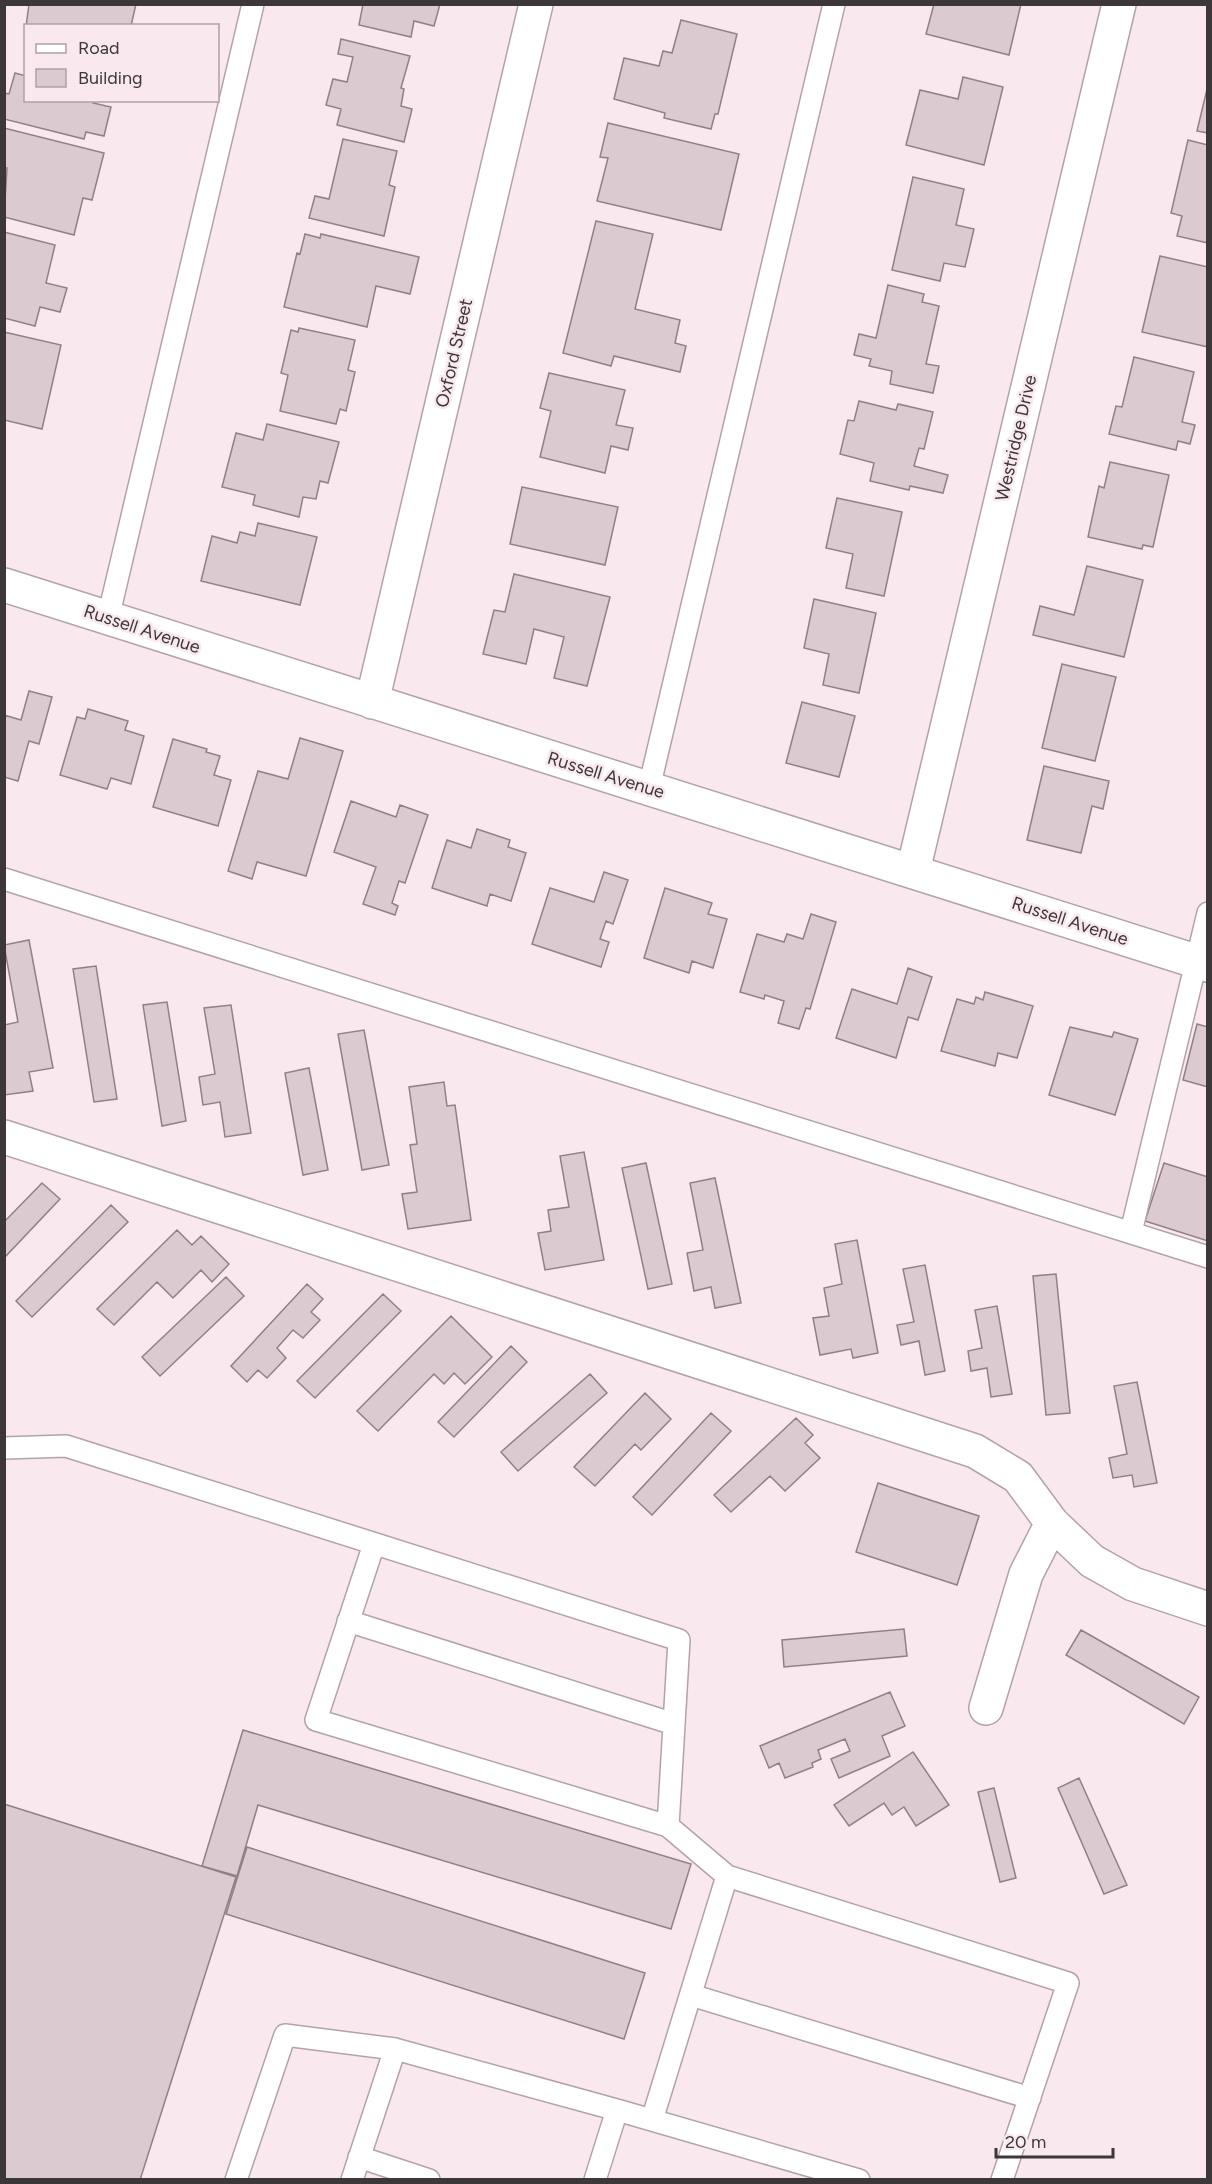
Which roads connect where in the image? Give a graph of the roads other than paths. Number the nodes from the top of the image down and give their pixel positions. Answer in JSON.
{"nodes":[{"id":1,"x":253,"y":4,"type":"edge"},
{"id":2,"x":536,"y":4,"type":"edge"},
{"id":3,"x":834,"y":4,"type":"edge"},
{"id":4,"x":1119,"y":4,"type":"edge"},
{"id":5,"x":4,"y":585,"type":"edge"},
{"id":6,"x":108,"y":618,"type":"junction"},
{"id":7,"x":372,"y":702,"type":"junction"},
{"id":8,"x":649,"y":788,"type":"junction"},
{"id":9,"x":913,"y":871,"type":"junction"},
{"id":10,"x":4,"y":879,"type":"edge"},
{"id":11,"x":1208,"y":913,"type":"edge"},
{"id":12,"x":1202,"y":963,"type":"edge"},
{"id":13,"x":4,"y":1137,"type":"edge"},
{"id":14,"x":1131,"y":1232,"type":"junction"},
{"id":15,"x":1208,"y":1257,"type":"edge"},
{"id":16,"x":4,"y":1448,"type":"edge"},
{"id":17,"x":1052,"y":1523,"type":"junction"},
{"id":18,"x":374,"y":1544,"type":"junction"},
{"id":19,"x":1208,"y":1609,"type":"edge"},
{"id":20,"x":348,"y":1622,"type":"junction"},
{"id":21,"x":986,"y":1708,"type":"dead end"},
{"id":22,"x":674,"y":1725,"type":"junction"},
{"id":23,"x":668,"y":1826,"type":"junction"},
{"id":24,"x":727,"y":1876,"type":"junction"},
{"id":25,"x":691,"y":1995,"type":"junction"},
{"id":26,"x":395,"y":2049,"type":"junction"},
{"id":27,"x":1030,"y":2098,"type":"junction"},
{"id":28,"x":617,"y":2110,"type":"junction"},
{"id":29,"x":652,"y":2120,"type":"junction"},
{"id":30,"x":359,"y":2157,"type":"junction"},
{"id":31,"x":236,"y":2180,"type":"edge"},
{"id":32,"x":352,"y":2180,"type":"edge"},
{"id":33,"x":429,"y":2180,"type":"edge"},
{"id":34,"x":595,"y":2180,"type":"edge"},
{"id":35,"x":859,"y":2180,"type":"edge"},
{"id":36,"x":1002,"y":2180,"type":"edge"}],
"edges":[{"from":1,"to":6,"type":"lane"},
{"from":2,"to":7,"type":"street","name":"Oxford Street"},
{"from":3,"to":8,"type":"lane"},
{"from":4,"to":9,"type":"street","name":"Westridge Drive"},
{"from":5,"to":6,"type":"street","name":"Russell Avenue"},
{"from":6,"to":7,"type":"street","name":"Russell Avenue"},
{"from":7,"to":8,"type":"street","name":"Russell Avenue"},
{"from":8,"to":9,"type":"street","name":"Russell Avenue"},
{"from":9,"to":12,"type":"street","name":"Russell Avenue"},
{"from":10,"to":14,"type":"lane"},
{"from":11,"to":12,"type":"lane"},
{"from":12,"to":14,"type":"lane"},
{"from":13,"to":17,"type":"street"},
{"from":14,"to":15,"type":"lane"},
{"from":16,"to":18,"type":"lane"},
{"from":17,"to":19,"type":"street"},
{"from":17,"to":21,"type":"street"},
{"from":18,"to":20,"type":"lane"},
{"from":18,"to":22,"type":"lane"},
{"from":20,"to":22,"type":"lane"},
{"from":20,"to":23,"type":"lane"},
{"from":22,"to":23,"type":"lane"},
{"from":23,"to":24,"type":"lane"},
{"from":24,"to":25,"type":"lane"},
{"from":24,"to":27,"type":"lane"},
{"from":25,"to":27,"type":"lane"},
{"from":25,"to":29,"type":"lane"},
{"from":26,"to":28,"type":"lane"},
{"from":26,"to":30,"type":"lane"},
{"from":26,"to":31,"type":"lane"},
{"from":27,"to":36,"type":"lane"},
{"from":28,"to":29,"type":"lane"},
{"from":28,"to":34,"type":"lane"},
{"from":29,"to":35,"type":"lane"},
{"from":30,"to":32,"type":"lane"},
{"from":30,"to":33,"type":"lane"}]}
